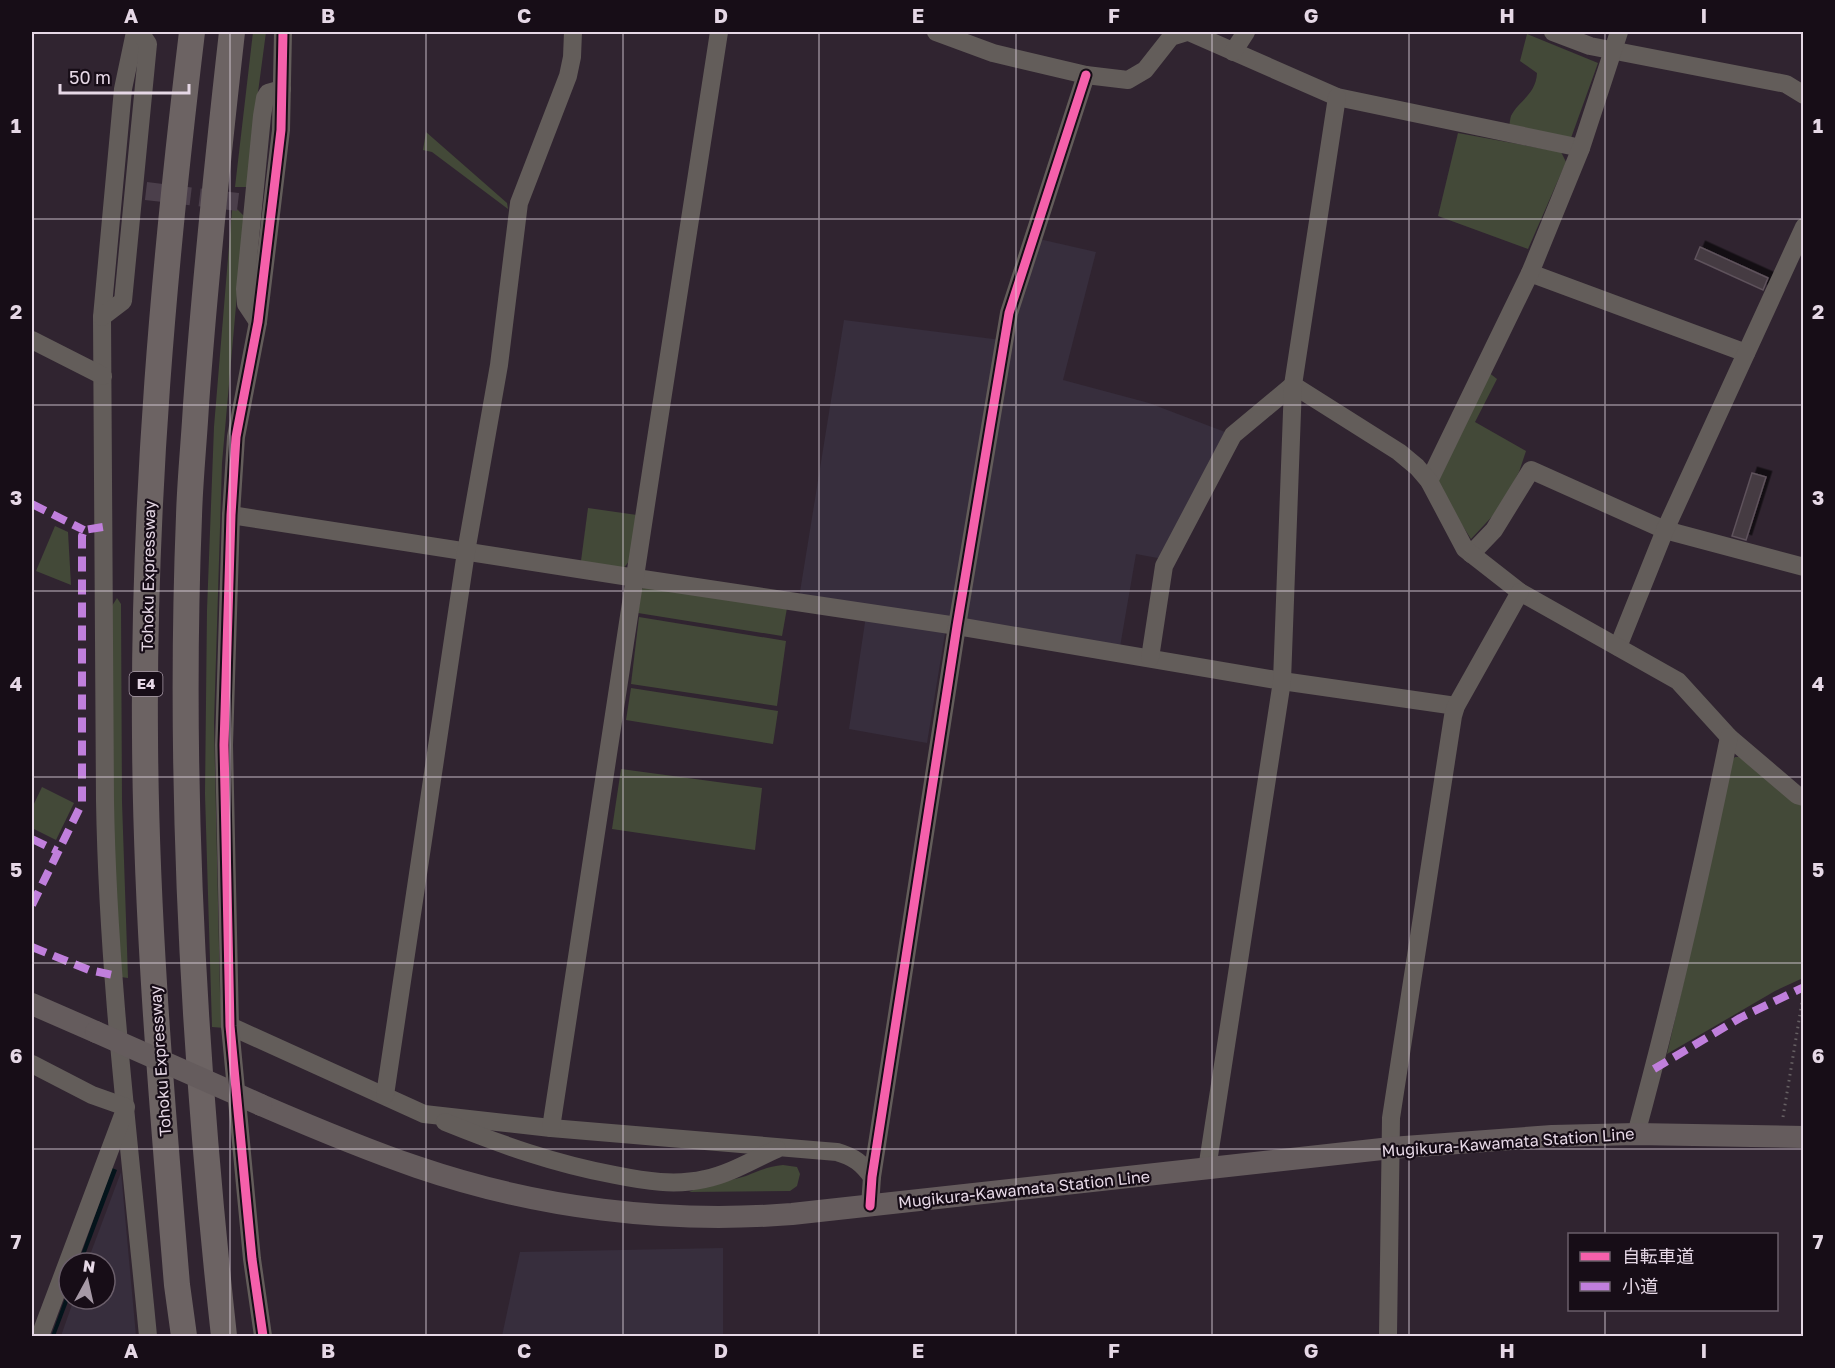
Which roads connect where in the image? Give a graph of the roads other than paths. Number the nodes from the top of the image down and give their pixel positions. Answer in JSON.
{"nodes":[{"id":1,"x":135,"y":32,"type":"edge"},
{"id":2,"x":140,"y":32,"type":"edge"},
{"id":3,"x":192,"y":32,"type":"edge"},
{"id":4,"x":232,"y":32,"type":"edge"},
{"id":5,"x":283,"y":32,"type":"edge"},
{"id":6,"x":573,"y":32,"type":"edge"},
{"id":7,"x":719,"y":32,"type":"edge"},
{"id":8,"x":936,"y":32,"type":"edge"},
{"id":9,"x":1188,"y":32,"type":"edge"},
{"id":10,"x":1246,"y":32,"type":"edge"},
{"id":11,"x":1553,"y":32,"type":"edge"},
{"id":12,"x":1619,"y":32,"type":"edge"},
{"id":13,"x":1613,"y":51,"type":"junction"},
{"id":14,"x":1233,"y":52,"type":"junction"},
{"id":15,"x":1086,"y":75,"type":"junction"},
{"id":16,"x":282,"y":89,"type":"junction"},
{"id":17,"x":1803,"y":94,"type":"edge"},
{"id":18,"x":1337,"y":97,"type":"junction"},
{"id":19,"x":1581,"y":148,"type":"junction"},
{"id":20,"x":1803,"y":227,"type":"edge"},
{"id":21,"x":1530,"y":273,"type":"junction"},
{"id":22,"x":102,"y":317,"type":"junction"},
{"id":23,"x":258,"y":322,"type":"junction"},
{"id":24,"x":32,"y":340,"type":"edge"},
{"id":25,"x":1746,"y":353,"type":"junction"},
{"id":26,"x":103,"y":376,"type":"junction"},
{"id":27,"x":1293,"y":385,"type":"junction"},
{"id":28,"x":1429,"y":481,"type":"junction"},
{"id":29,"x":231,"y":515,"type":"junction"},
{"id":30,"x":1665,"y":530,"type":"junction"},
{"id":31,"x":466,"y":552,"type":"junction"},
{"id":32,"x":1471,"y":554,"type":"junction"},
{"id":33,"x":1803,"y":567,"type":"edge"},
{"id":34,"x":636,"y":578,"type":"junction"},
{"id":35,"x":1520,"y":592,"type":"junction"},
{"id":36,"x":957,"y":626,"type":"junction"},
{"id":37,"x":1618,"y":647,"type":"junction"},
{"id":38,"x":1150,"y":658,"type":"junction"},
{"id":39,"x":1282,"y":681,"type":"junction"},
{"id":40,"x":1456,"y":706,"type":"junction"},
{"id":41,"x":1729,"y":737,"type":"junction"},
{"id":42,"x":1803,"y":797,"type":"edge"},
{"id":43,"x":32,"y":1004,"type":"edge"},
{"id":44,"x":230,"y":1026,"type":"junction"},
{"id":45,"x":32,"y":1064,"type":"edge"},
{"id":46,"x":385,"y":1095,"type":"junction"},
{"id":47,"x":126,"y":1107,"type":"junction"},
{"id":48,"x":424,"y":1114,"type":"junction"},
{"id":49,"x":551,"y":1128,"type":"junction"},
{"id":50,"x":1636,"y":1134,"type":"junction"},
{"id":51,"x":1803,"y":1137,"type":"edge"},
{"id":52,"x":781,"y":1147,"type":"junction"},
{"id":53,"x":1391,"y":1148,"type":"junction"},
{"id":54,"x":1208,"y":1169,"type":"junction"},
{"id":55,"x":872,"y":1177,"type":"junction"},
{"id":56,"x":870,"y":1206,"type":"junction"},
{"id":57,"x":40,"y":1336,"type":"edge"},
{"id":58,"x":148,"y":1336,"type":"edge"},
{"id":59,"x":184,"y":1336,"type":"edge"},
{"id":60,"x":224,"y":1336,"type":"edge"},
{"id":61,"x":263,"y":1336,"type":"edge"},
{"id":62,"x":1388,"y":1336,"type":"edge"}],
"edges":[{"from":1,"to":22,"type":"street"},
{"from":2,"to":22,"type":"street"},
{"from":3,"to":59,"type":"highway","name":"Tohoku Expressway","number":"E4"},
{"from":4,"to":60,"type":"highway","number":"E4"},
{"from":5,"to":16,"type":"street"},
{"from":6,"to":31,"type":"street"},
{"from":7,"to":34,"type":"street"},
{"from":8,"to":15,"type":"street"},
{"from":9,"to":14,"type":"street"},
{"from":9,"to":15,"type":"street"},
{"from":10,"to":14,"type":"street"},
{"from":11,"to":13,"type":"street"},
{"from":12,"to":13,"type":"street"},
{"from":13,"to":17,"type":"street"},
{"from":13,"to":19,"type":"street"},
{"from":14,"to":18,"type":"street"},
{"from":15,"to":36,"type":"street"},
{"from":16,"to":23,"type":"street"},
{"from":16,"to":23,"type":"street"},
{"from":18,"to":19,"type":"street"},
{"from":18,"to":27,"type":"street"},
{"from":19,"to":21,"type":"street"},
{"from":20,"to":25,"type":"street"},
{"from":21,"to":25,"type":"street"},
{"from":21,"to":28,"type":"street"},
{"from":22,"to":26,"type":"street"},
{"from":23,"to":29,"type":"street"},
{"from":24,"to":26,"type":"street"},
{"from":25,"to":30,"type":"street"},
{"from":26,"to":47,"type":"street"},
{"from":27,"to":28,"type":"street"},
{"from":27,"to":38,"type":"street"},
{"from":27,"to":39,"type":"street"},
{"from":28,"to":32,"type":"street"},
{"from":29,"to":31,"type":"street"},
{"from":29,"to":44,"type":"street"},
{"from":30,"to":32,"type":"street"},
{"from":30,"to":33,"type":"street"},
{"from":30,"to":37,"type":"street"},
{"from":31,"to":34,"type":"street"},
{"from":31,"to":46,"type":"street"},
{"from":32,"to":35,"type":"street"},
{"from":34,"to":36,"type":"street"},
{"from":34,"to":49,"type":"street"},
{"from":35,"to":37,"type":"street"},
{"from":35,"to":40,"type":"street"},
{"from":36,"to":38,"type":"street"},
{"from":36,"to":55,"type":"street"},
{"from":37,"to":41,"type":"street"},
{"from":38,"to":39,"type":"street"},
{"from":39,"to":40,"type":"street"},
{"from":39,"to":54,"type":"street"},
{"from":40,"to":53,"type":"street"},
{"from":41,"to":42,"type":"street"},
{"from":41,"to":50,"type":"street"},
{"from":43,"to":56,"type":"main road","name":"Mugikura-Kawamata Station Line","bridge":true},
{"from":44,"to":46,"type":"street"},
{"from":44,"to":61,"type":"street"},
{"from":45,"to":47,"type":"street"},
{"from":46,"to":48,"type":"street"},
{"from":47,"to":57,"type":"street"},
{"from":47,"to":58,"type":"street"},
{"from":48,"to":49,"type":"street"},
{"from":48,"to":52,"type":"street"},
{"from":49,"to":52,"type":"street"},
{"from":50,"to":51,"type":"main road","name":"Mugikura-Kawamata Station Line"},
{"from":50,"to":53,"type":"main road","name":"Mugikura-Kawamata Station Line"},
{"from":52,"to":55,"type":"street"},
{"from":53,"to":54,"type":"main road","name":"Mugikura-Kawamata Station Line"},
{"from":53,"to":62,"type":"street"},
{"from":54,"to":56,"type":"main road","name":"Mugikura-Kawamata Station Line"},
{"from":55,"to":56,"type":"street"}]}
